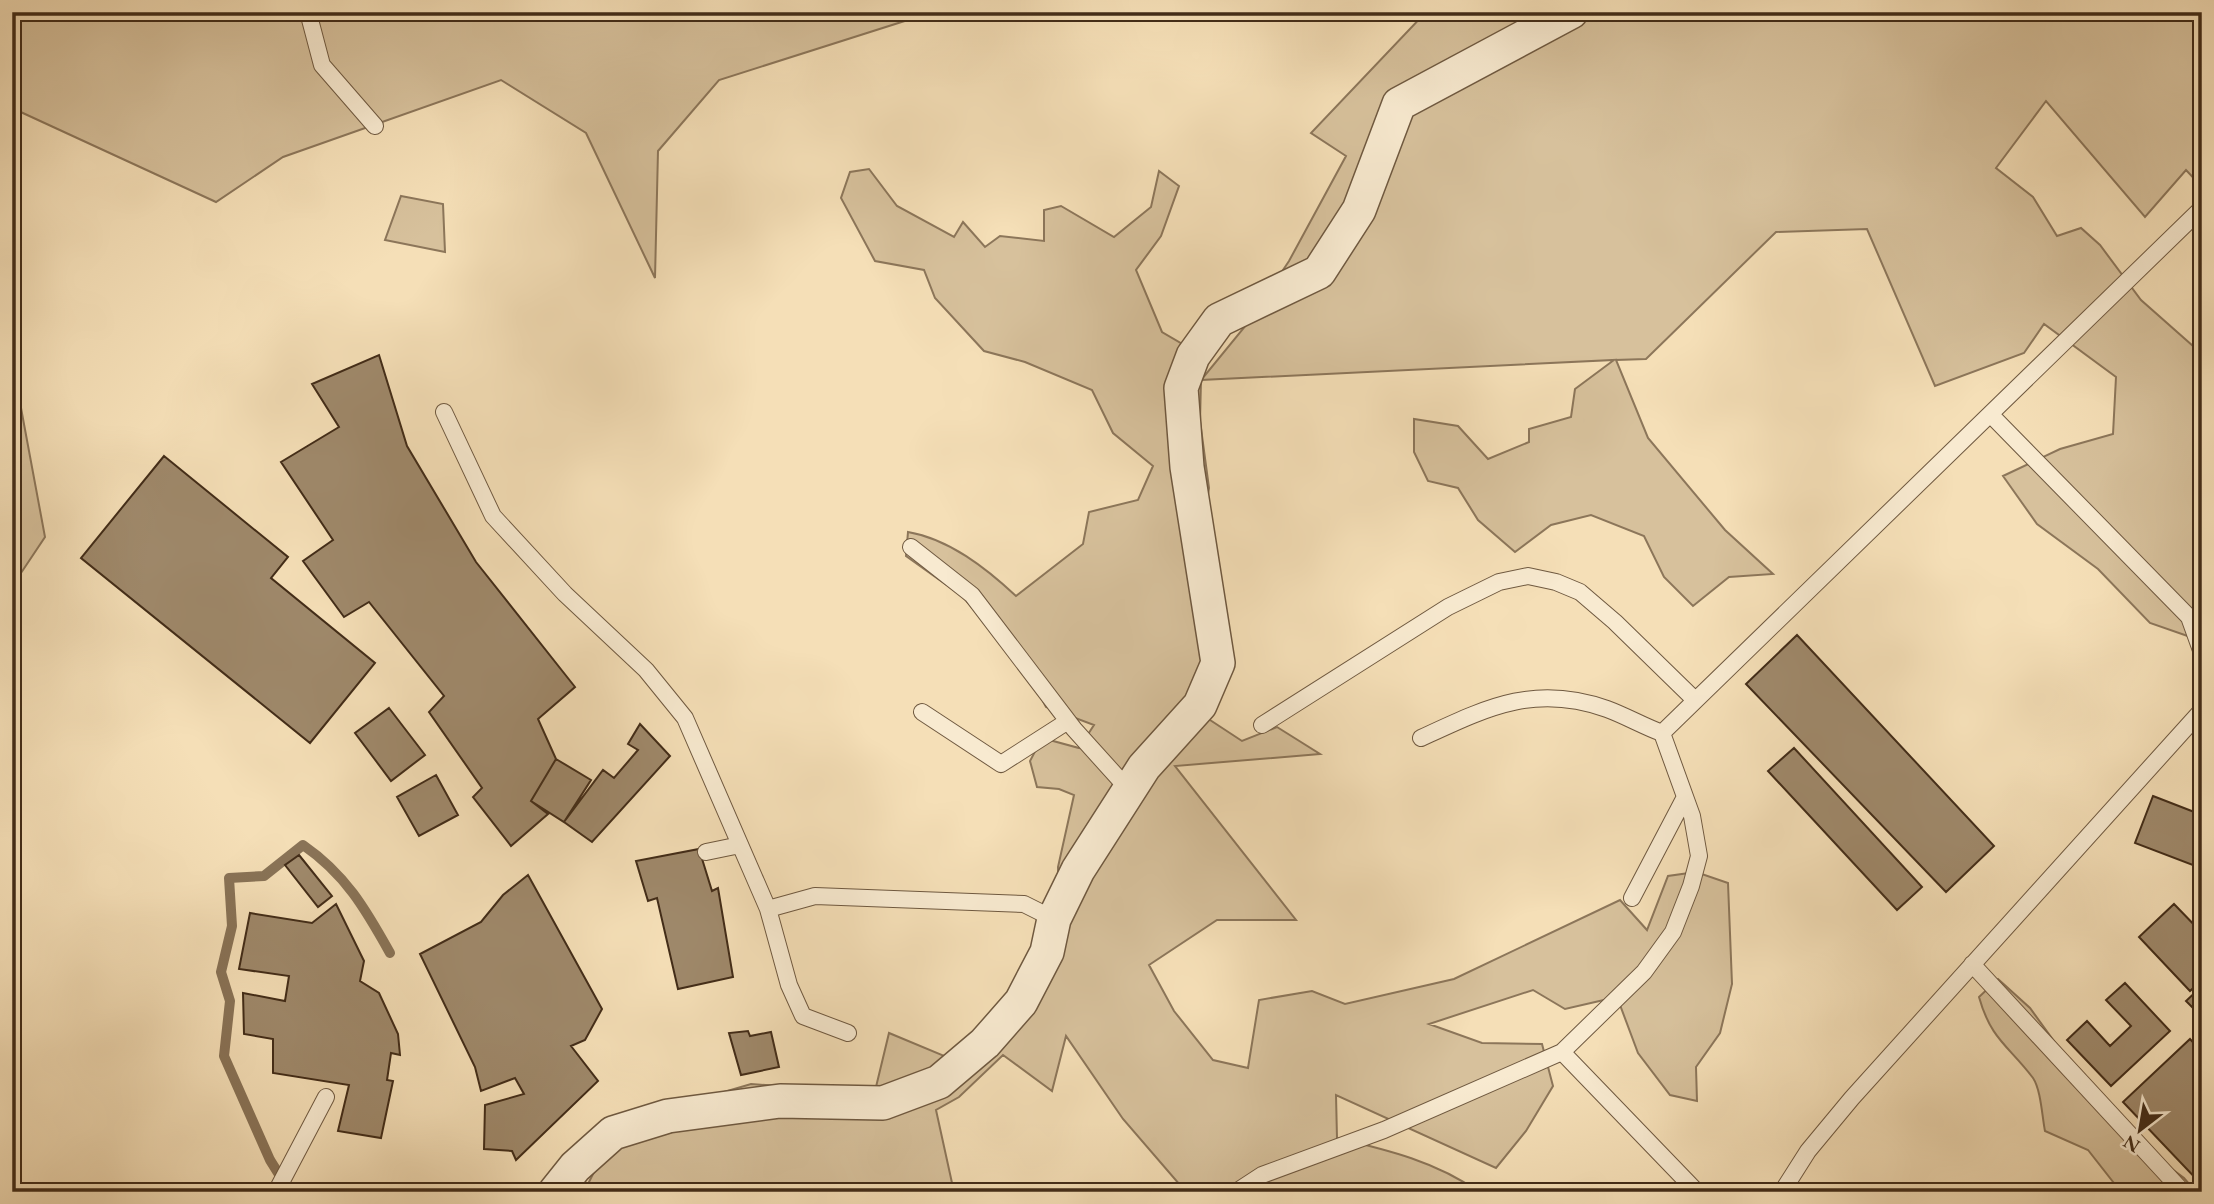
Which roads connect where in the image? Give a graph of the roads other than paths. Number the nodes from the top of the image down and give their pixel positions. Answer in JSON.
{"nodes":[{"id":1,"x":308,"y":12,"type":"edge"},
{"id":2,"x":1571,"y":12,"type":"edge"},
{"id":3,"x":375,"y":126,"type":"dead end"},
{"id":4,"x":2201,"y":209,"type":"edge"},
{"id":5,"x":444,"y":412,"type":"dead end"},
{"id":6,"x":1991,"y":415,"type":"junction"},
{"id":7,"x":911,"y":547,"type":"dead end"},
{"id":8,"x":2202,"y":653,"type":"edge"},
{"id":9,"x":1695,"y":700,"type":"junction"},
{"id":10,"x":2202,"y":710,"type":"edge"},
{"id":11,"x":922,"y":712,"type":"dead end"},
{"id":12,"x":1068,"y":721,"type":"junction"},
{"id":13,"x":1262,"y":724,"type":"dead end"},
{"id":14,"x":1662,"y":733,"type":"junction"},
{"id":15,"x":1421,"y":738,"type":"dead end"},
{"id":16,"x":1129,"y":790,"type":"junction"},
{"id":17,"x":1685,"y":797,"type":"junction"},
{"id":18,"x":740,"y":845,"type":"junction"},
{"id":19,"x":706,"y":852,"type":"dead end"},
{"id":20,"x":1632,"y":898,"type":"dead end"},
{"id":21,"x":768,"y":909,"type":"junction"},
{"id":22,"x":1054,"y":919,"type":"junction"},
{"id":23,"x":1972,"y":964,"type":"junction"},
{"id":24,"x":848,"y":1033,"type":"dead end"},
{"id":25,"x":1562,"y":1052,"type":"junction"},
{"id":26,"x":326,"y":1097,"type":"dead end"},
{"id":27,"x":276,"y":1192,"type":"edge"},
{"id":28,"x":555,"y":1192,"type":"edge"},
{"id":29,"x":1236,"y":1192,"type":"edge"},
{"id":30,"x":1697,"y":1192,"type":"edge"},
{"id":31,"x":1782,"y":1192,"type":"edge"},
{"id":32,"x":2183,"y":1192,"type":"edge"}],
"edges":[{"from":1,"to":3,"type":"lane"},
{"from":2,"to":16,"type":"street"},
{"from":4,"to":6,"type":"lane"},
{"from":5,"to":18,"type":"lane"},
{"from":6,"to":8,"type":"lane"},
{"from":6,"to":9,"type":"lane"},
{"from":7,"to":12,"type":"lane"},
{"from":9,"to":13,"type":"lane"},
{"from":9,"to":14,"type":"lane"},
{"from":10,"to":23,"type":"lane"},
{"from":11,"to":12,"type":"lane"},
{"from":12,"to":16,"type":"lane"},
{"from":14,"to":15,"type":"lane"},
{"from":14,"to":17,"type":"lane"},
{"from":16,"to":22,"type":"street"},
{"from":17,"to":20,"type":"lane"},
{"from":17,"to":25,"type":"lane"},
{"from":18,"to":19,"type":"lane"},
{"from":18,"to":21,"type":"lane"},
{"from":21,"to":22,"type":"lane"},
{"from":21,"to":24,"type":"lane"},
{"from":22,"to":28,"type":"street"},
{"from":23,"to":31,"type":"lane"},
{"from":23,"to":32,"type":"lane"},
{"from":25,"to":29,"type":"lane"},
{"from":25,"to":30,"type":"lane"},
{"from":26,"to":27,"type":"lane"}]}
